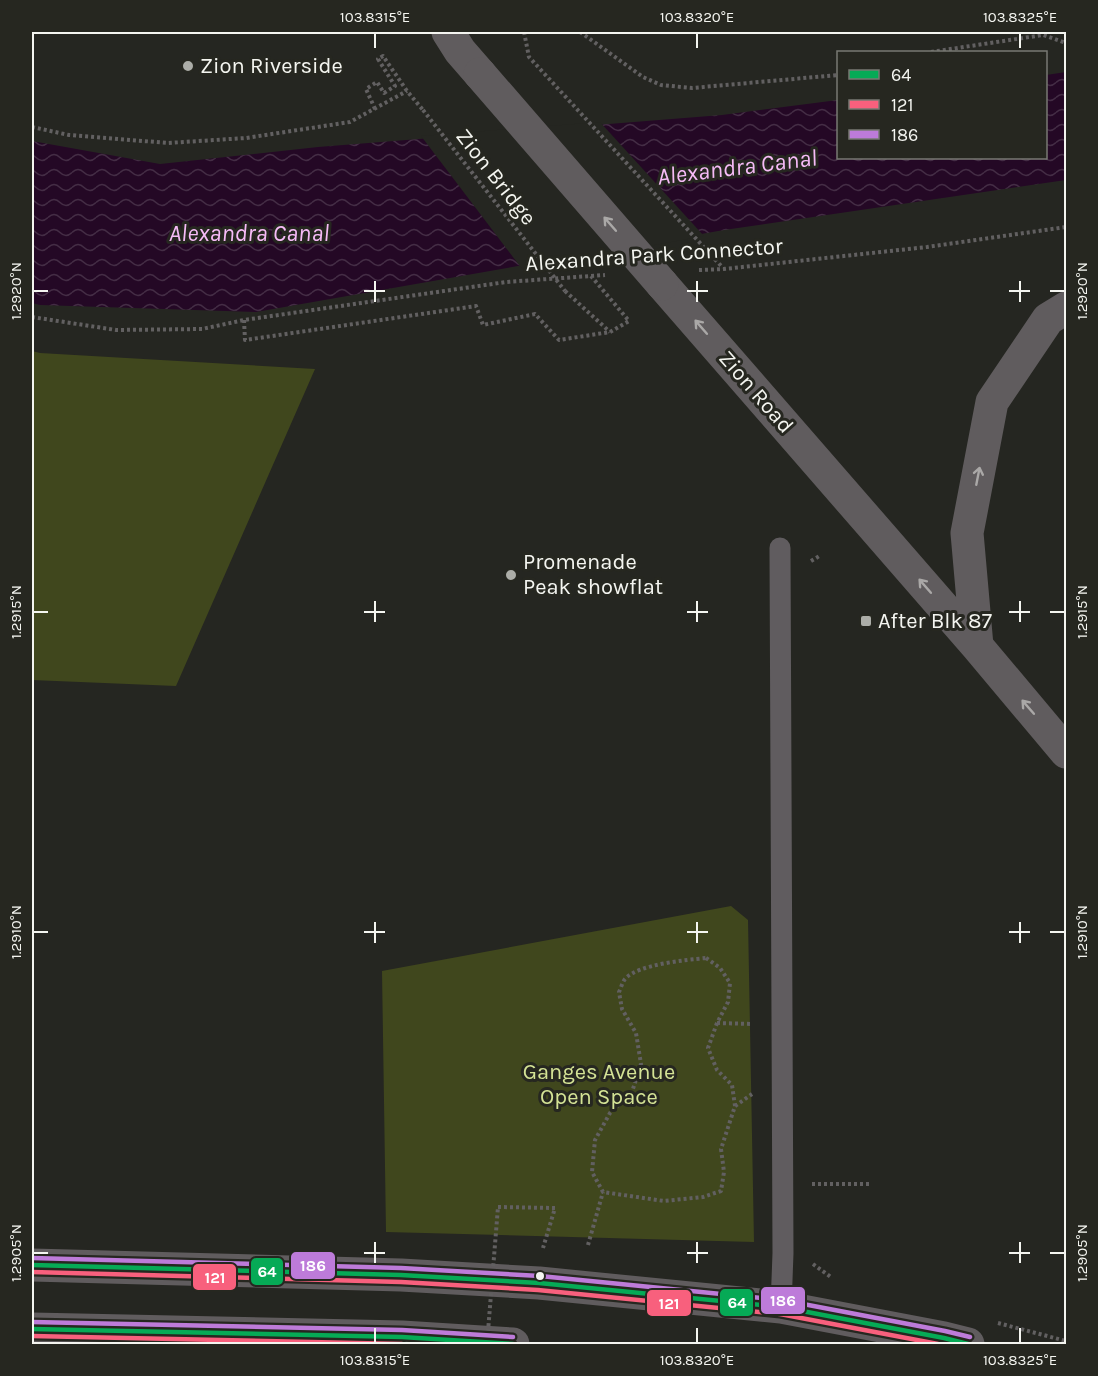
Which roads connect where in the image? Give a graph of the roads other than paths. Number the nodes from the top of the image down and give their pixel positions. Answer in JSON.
{"nodes":[{"id":1,"x":448,"y":32,"type":"edge"},
{"id":2,"x":1066,"y":308,"type":"edge"},
{"id":3,"x":780,"y":548,"type":"dead end"},
{"id":4,"x":977,"y":646,"type":"junction"},
{"id":5,"x":1066,"y":752,"type":"edge"},
{"id":6,"x":32,"y":1265,"type":"edge"},
{"id":7,"x":781,"y":1307,"type":"junction"},
{"id":8,"x":32,"y":1329,"type":"edge"},
{"id":9,"x":513,"y":1344,"type":"edge"},
{"id":10,"x":968,"y":1344,"type":"edge"}],
"edges":[{"from":4,"to":1,"type":"main road","name":"Zion Road","one_way":true,"bridge":true},
{"from":4,"to":2,"type":"main road","one_way":true},
{"from":3,"to":7,"type":"lane"},
{"from":5,"to":4,"type":"main road","name":"Zion Road","one_way":true},
{"from":6,"to":7,"type":"main road"},
{"from":7,"to":10,"type":"main road"},
{"from":8,"to":9,"type":"main road"}]}
